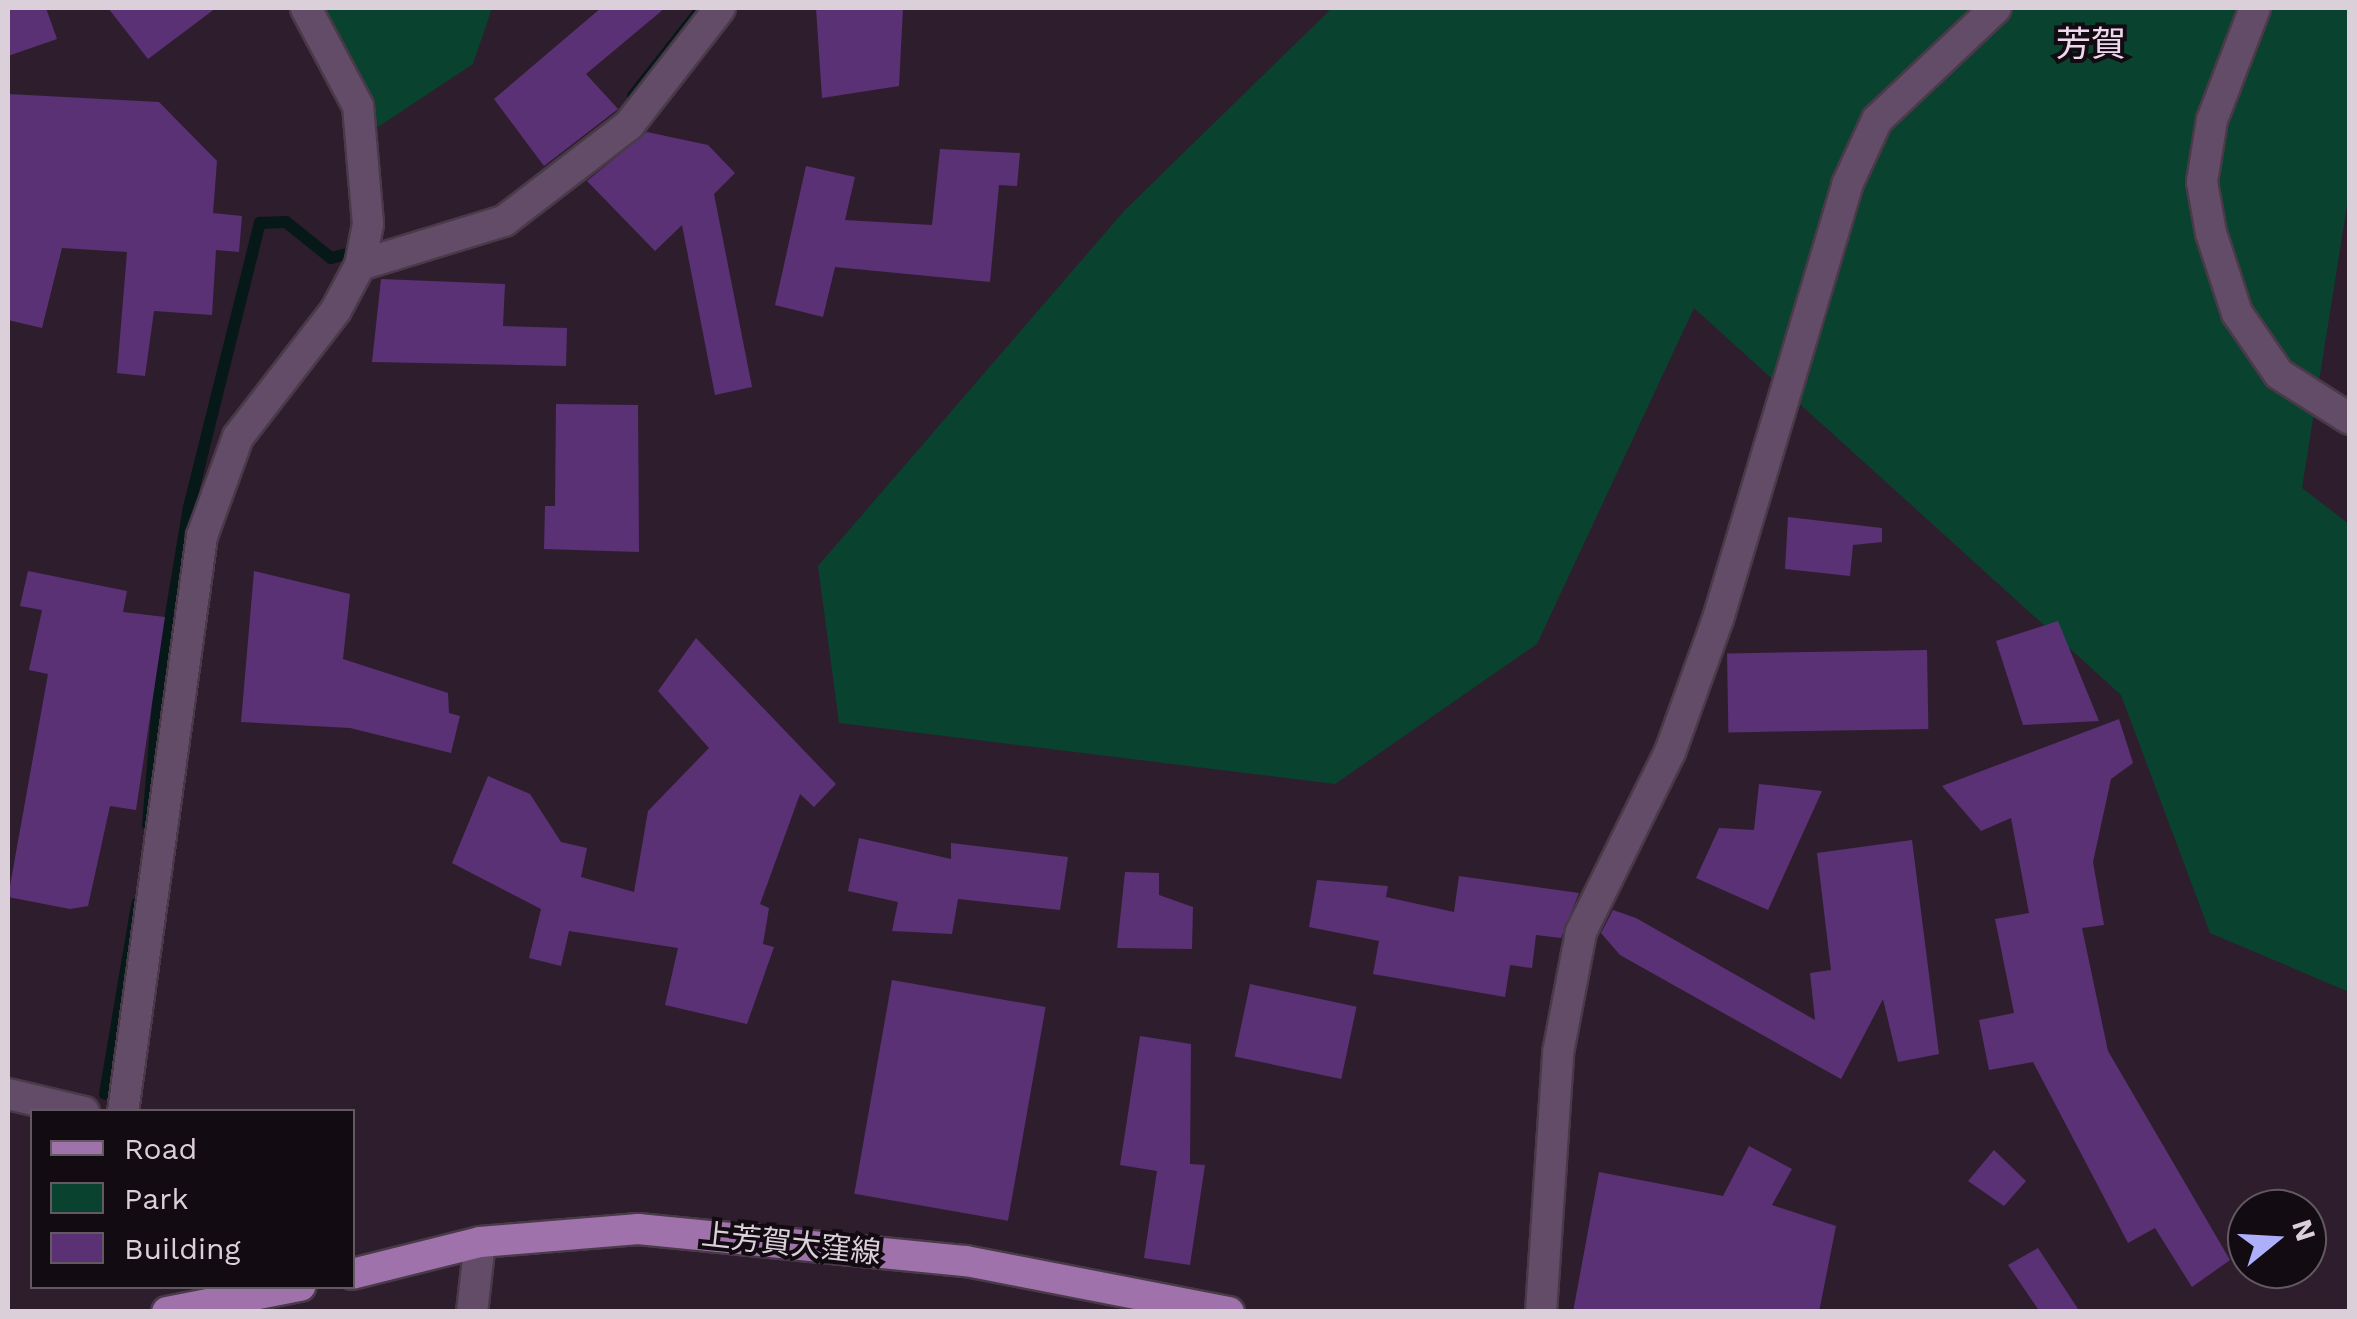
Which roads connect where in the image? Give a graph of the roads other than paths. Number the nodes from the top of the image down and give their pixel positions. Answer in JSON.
{"nodes":[{"id":1,"x":306,"y":8,"type":"edge"},
{"id":2,"x":720,"y":8,"type":"edge"},
{"id":3,"x":1996,"y":8,"type":"edge"},
{"id":4,"x":2255,"y":8,"type":"edge"},
{"id":5,"x":362,"y":255,"type":"junction"},
{"id":6,"x":2350,"y":419,"type":"edge"},
{"id":7,"x":8,"y":1094,"type":"edge"},
{"id":8,"x":71,"y":1109,"type":"edge"},
{"id":9,"x":123,"y":1109,"type":"edge"},
{"id":10,"x":480,"y":1242,"type":"junction"},
{"id":11,"x":355,"y":1273,"type":"edge"},
{"id":12,"x":285,"y":1289,"type":"edge"},
{"id":13,"x":166,"y":1312,"type":"edge"},
{"id":14,"x":472,"y":1312,"type":"edge"},
{"id":15,"x":1229,"y":1312,"type":"edge"},
{"id":16,"x":1542,"y":1312,"type":"edge"}],
"edges":[{"from":1,"to":5,"type":"street"},
{"from":2,"to":5,"type":"street"},
{"from":3,"to":16,"type":"street"},
{"from":4,"to":6,"type":"street"},
{"from":5,"to":9,"type":"street"},
{"from":7,"to":8,"type":"street"},
{"from":10,"to":11,"type":"main road","name":"上芳賀大窪線"},
{"from":10,"to":14,"type":"street"},
{"from":10,"to":15,"type":"main road","name":"上芳賀大窪線"},
{"from":12,"to":13,"type":"main road"}]}
